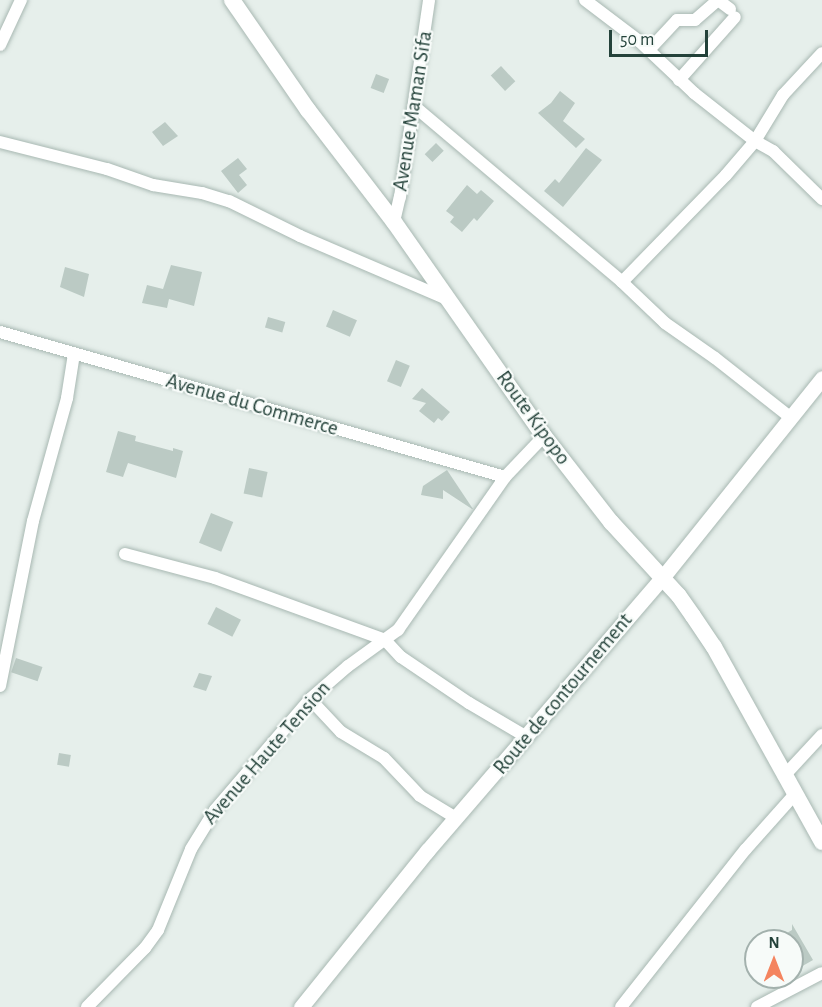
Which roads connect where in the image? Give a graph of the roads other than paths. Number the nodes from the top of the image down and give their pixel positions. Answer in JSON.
{"nodes":[{"id":1,"x":21,"y":0,"type":"edge"},
{"id":2,"x":232,"y":0,"type":"edge"},
{"id":3,"x":429,"y":0,"type":"edge"},
{"id":4,"x":585,"y":0,"type":"edge"},
{"id":5,"x":0,"y":45,"type":"edge"},
{"id":6,"x":648,"y":50,"type":"junction"},
{"id":7,"x":822,"y":53,"type":"edge"},
{"id":8,"x":679,"y":80,"type":"junction"},
{"id":9,"x":414,"y":106,"type":"junction"},
{"id":10,"x":755,"y":141,"type":"junction"},
{"id":11,"x":0,"y":142,"type":"edge"},
{"id":12,"x":822,"y":199,"type":"edge"},
{"id":13,"x":394,"y":222,"type":"junction"},
{"id":14,"x":622,"y":282,"type":"junction"},
{"id":15,"x":446,"y":298,"type":"junction"},
{"id":16,"x":0,"y":332,"type":"edge"},
{"id":17,"x":74,"y":354,"type":"junction"},
{"id":18,"x":822,"y":378,"type":"edge"},
{"id":19,"x":790,"y":417,"type":"junction"},
{"id":20,"x":544,"y":436,"type":"junction"},
{"id":21,"x":505,"y":477,"type":"junction"},
{"id":22,"x":124,"y":554,"type":"dead end"},
{"id":23,"x":662,"y":578,"type":"junction"},
{"id":24,"x":385,"y":640,"type":"junction"},
{"id":25,"x":0,"y":686,"type":"edge"},
{"id":26,"x":310,"y":699,"type":"junction"},
{"id":27,"x":822,"y":735,"type":"edge"},
{"id":28,"x":525,"y":736,"type":"junction"},
{"id":29,"x":784,"y":776,"type":"junction"},
{"id":30,"x":795,"y":794,"type":"junction"},
{"id":31,"x":456,"y":818,"type":"junction"},
{"id":32,"x":822,"y":842,"type":"edge"},
{"id":33,"x":822,"y":973,"type":"edge"},
{"id":34,"x":87,"y":1007,"type":"edge"},
{"id":35,"x":301,"y":1007,"type":"edge"},
{"id":36,"x":621,"y":1007,"type":"edge"},
{"id":37,"x":757,"y":1007,"type":"edge"}],
"edges":[{"from":1,"to":5,"type":"street"},
{"from":2,"to":13,"type":"main road","name":"Route Kipopo"},
{"from":3,"to":9,"type":"street","name":"Avenue Maman Sifa"},
{"from":4,"to":6,"type":"street"},
{"from":6,"to":8,"type":"street"},
{"from":6,"to":8,"type":"street"},
{"from":7,"to":10,"type":"street"},
{"from":8,"to":10,"type":"street"},
{"from":9,"to":13,"type":"street","name":"Avenue Maman Sifa"},
{"from":9,"to":14,"type":"street"},
{"from":10,"to":12,"type":"street"},
{"from":10,"to":14,"type":"street"},
{"from":11,"to":15,"type":"street"},
{"from":13,"to":15,"type":"main road","name":"Route Kipopo"},
{"from":14,"to":19,"type":"street"},
{"from":15,"to":20,"type":"main road","name":"Route Kipopo"},
{"from":16,"to":17,"type":"street","name":"Avenue du Commerce"},
{"from":17,"to":21,"type":"street","name":"Avenue du Commerce"},
{"from":17,"to":25,"type":"street"},
{"from":18,"to":19,"type":"street","name":"Route de contournement"},
{"from":19,"to":23,"type":"street","name":"Route de contournement"},
{"from":20,"to":21,"type":"street","name":"Avenue Haute Tension"},
{"from":20,"to":23,"type":"main road","name":"Route Kipopo"},
{"from":21,"to":24,"type":"street","name":"Avenue Haute Tension"},
{"from":22,"to":24,"type":"street"},
{"from":23,"to":28,"type":"street","name":"Route de contournement"},
{"from":23,"to":29,"type":"main road","name":"Route Kipopo"},
{"from":24,"to":26,"type":"street","name":"Avenue Haute Tension"},
{"from":24,"to":28,"type":"street"},
{"from":26,"to":31,"type":"street"},
{"from":26,"to":34,"type":"street","name":"Avenue Haute Tension"},
{"from":27,"to":29,"type":"street"},
{"from":28,"to":31,"type":"street","name":"Route de contournement"},
{"from":29,"to":30,"type":"main road","name":"Route Kipopo"},
{"from":30,"to":32,"type":"main road","name":"Route Kipopo"},
{"from":30,"to":36,"type":"street"},
{"from":31,"to":35,"type":"street","name":"Route de contournement"},
{"from":33,"to":37,"type":"street"}]}
